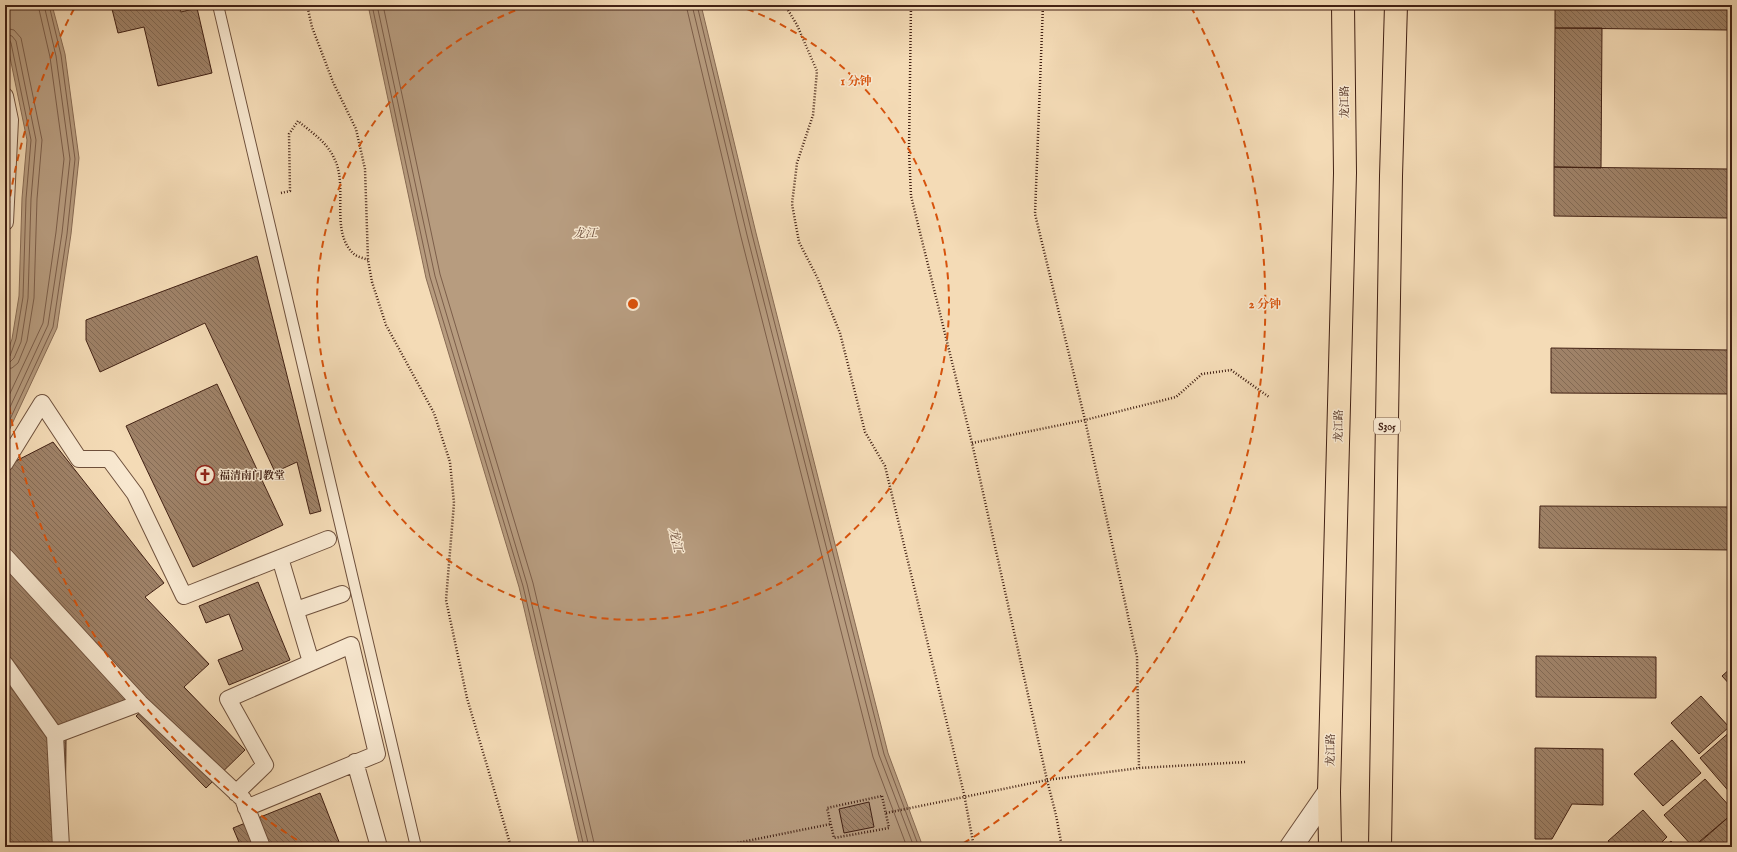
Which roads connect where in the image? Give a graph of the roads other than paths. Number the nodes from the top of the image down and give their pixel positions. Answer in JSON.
{"nodes":[{"id":1,"x":218,"y":5,"type":"edge"},
{"id":2,"x":1343,"y":5,"type":"edge"},
{"id":3,"x":1396,"y":5,"type":"edge"},
{"id":4,"x":5,"y":96,"type":"edge"},
{"id":5,"x":5,"y":222,"type":"edge"},
{"id":6,"x":5,"y":462,"type":"edge"},
{"id":7,"x":328,"y":539,"type":"dead end"},
{"id":8,"x":5,"y":556,"type":"edge"},
{"id":9,"x":280,"y":558,"type":"junction"},
{"id":10,"x":342,"y":594,"type":"dead end"},
{"id":11,"x":296,"y":610,"type":"junction"},
{"id":12,"x":311,"y":662,"type":"junction"},
{"id":13,"x":5,"y":664,"type":"edge"},
{"id":14,"x":140,"y":703,"type":"junction"},
{"id":15,"x":55,"y":735,"type":"junction"},
{"id":16,"x":355,"y":762,"type":"junction"},
{"id":17,"x":1329,"y":792,"type":"junction"},
{"id":18,"x":236,"y":793,"type":"junction"},
{"id":19,"x":246,"y":808,"type":"junction"},
{"id":20,"x":61,"y":847,"type":"edge"},
{"id":21,"x":262,"y":847,"type":"edge"},
{"id":22,"x":379,"y":847,"type":"edge"},
{"id":23,"x":416,"y":847,"type":"edge"},
{"id":24,"x":1291,"y":847,"type":"edge"},
{"id":25,"x":1330,"y":847,"type":"edge"},
{"id":26,"x":1380,"y":847,"type":"edge"}],
"edges":[{"from":1,"to":23,"type":"lane"},
{"from":2,"to":17,"type":"main road","name":"龙江路"},
{"from":3,"to":26,"type":"main road","number":"S305"},
{"from":4,"to":5,"type":"street"},
{"from":6,"to":9,"type":"street"},
{"from":7,"to":9,"type":"street"},
{"from":8,"to":14,"type":"street"},
{"from":9,"to":11,"type":"street"},
{"from":10,"to":11,"type":"street"},
{"from":11,"to":12,"type":"street"},
{"from":12,"to":16,"type":"street"},
{"from":12,"to":18,"type":"street"},
{"from":13,"to":15,"type":"street"},
{"from":14,"to":15,"type":"street"},
{"from":14,"to":18,"type":"street"},
{"from":15,"to":20,"type":"street"},
{"from":16,"to":19,"type":"street"},
{"from":16,"to":22,"type":"street"},
{"from":17,"to":24,"type":"street"},
{"from":17,"to":25,"type":"main road","name":"龙江路"},
{"from":18,"to":19,"type":"street"},
{"from":19,"to":21,"type":"street"}]}
